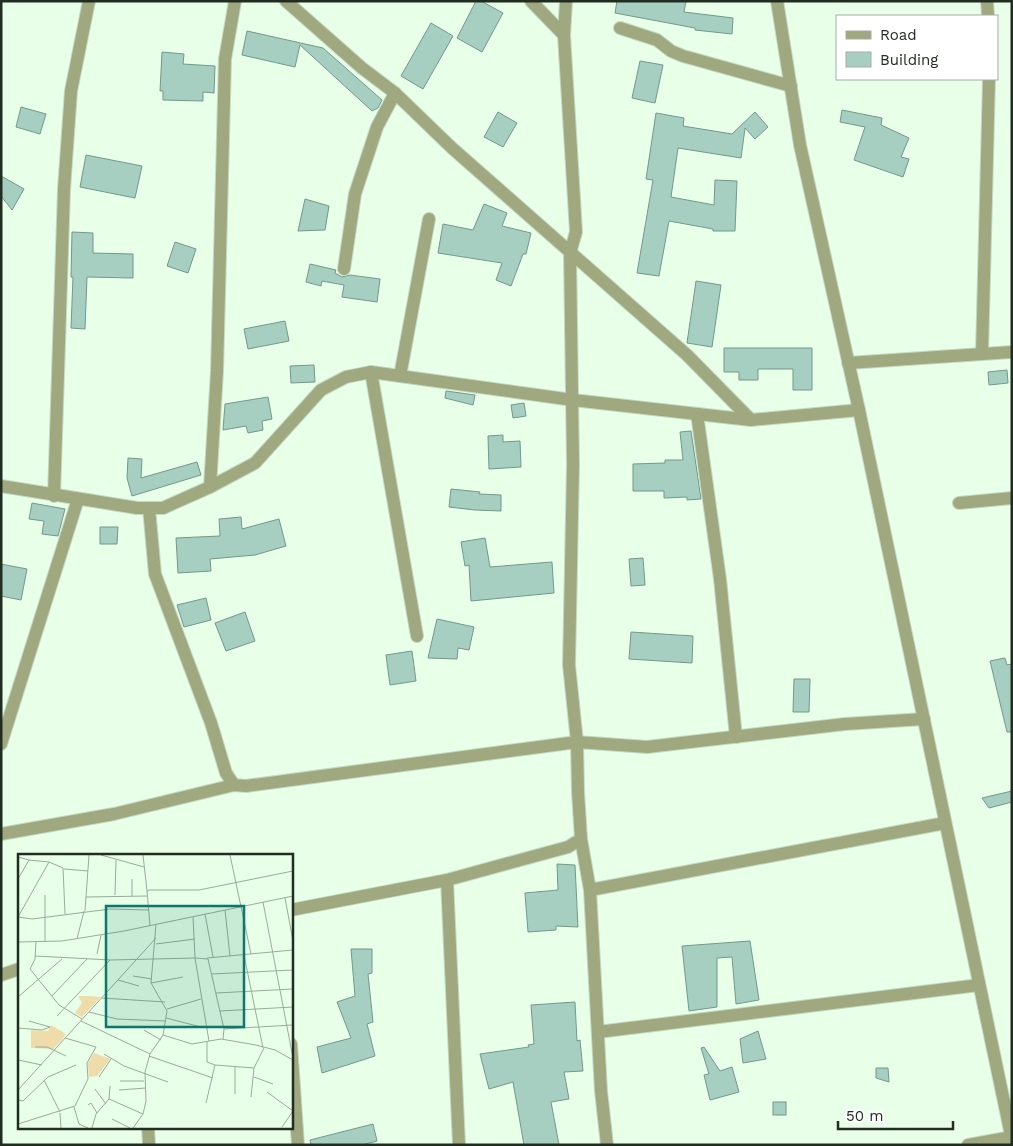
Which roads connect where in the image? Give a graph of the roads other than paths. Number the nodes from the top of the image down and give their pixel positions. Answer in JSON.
{"nodes":[{"id":1,"x":89,"y":1,"type":"edge"},
{"id":2,"x":235,"y":1,"type":"edge"},
{"id":3,"x":286,"y":1,"type":"edge"},
{"id":4,"x":531,"y":1,"type":"edge"},
{"id":5,"x":566,"y":1,"type":"edge"},
{"id":6,"x":777,"y":1,"type":"edge"},
{"id":7,"x":987,"y":1,"type":"edge"},
{"id":8,"x":988,"y":15,"type":"edge"},
{"id":9,"x":620,"y":28,"type":"dead end"},
{"id":10,"x":564,"y":35,"type":"junction"},
{"id":11,"x":989,"y":80,"type":"edge"},
{"id":12,"x":791,"y":86,"type":"junction"},
{"id":13,"x":395,"y":94,"type":"junction"},
{"id":14,"x":429,"y":219,"type":"dead end"},
{"id":15,"x":570,"y":252,"type":"junction"},
{"id":16,"x":344,"y":269,"type":"dead end"},
{"id":17,"x":1012,"y":352,"type":"edge"},
{"id":18,"x":982,"y":354,"type":"junction"},
{"id":19,"x":848,"y":364,"type":"junction"},
{"id":20,"x":372,"y":372,"type":"junction"},
{"id":21,"x":400,"y":376,"type":"junction"},
{"id":22,"x":573,"y":400,"type":"junction"},
{"id":23,"x":859,"y":410,"type":"junction"},
{"id":24,"x":697,"y":414,"type":"junction"},
{"id":25,"x":751,"y":420,"type":"junction"},
{"id":26,"x":1,"y":486,"type":"edge"},
{"id":27,"x":210,"y":487,"type":"junction"},
{"id":28,"x":54,"y":496,"type":"junction"},
{"id":29,"x":1012,"y":498,"type":"edge"},
{"id":30,"x":78,"y":499,"type":"junction"},
{"id":31,"x":959,"y":503,"type":"dead end"},
{"id":32,"x":149,"y":508,"type":"junction"},
{"id":33,"x":417,"y":636,"type":"dead end"},
{"id":34,"x":924,"y":719,"type":"junction"},
{"id":35,"x":736,"y":737,"type":"junction"},
{"id":36,"x":577,"y":742,"type":"junction"},
{"id":37,"x":1,"y":744,"type":"edge"},
{"id":38,"x":234,"y":785,"type":"junction"},
{"id":39,"x":945,"y":824,"type":"junction"},
{"id":40,"x":1,"y":834,"type":"edge"},
{"id":41,"x":581,"y":839,"type":"junction"},
{"id":42,"x":447,"y":880,"type":"junction"},
{"id":43,"x":590,"y":890,"type":"junction"},
{"id":44,"x":292,"y":910,"type":"edge"},
{"id":45,"x":18,"y":969,"type":"edge"},
{"id":46,"x":1,"y":975,"type":"edge"},
{"id":47,"x":979,"y":985,"type":"junction"},
{"id":48,"x":598,"y":1032,"type":"junction"},
{"id":49,"x":292,"y":1058,"type":"edge"},
{"id":50,"x":148,"y":1128,"type":"edge"},
{"id":51,"x":1012,"y":1138,"type":"edge"},
{"id":52,"x":149,"y":1145,"type":"edge"},
{"id":53,"x":298,"y":1145,"type":"edge"},
{"id":54,"x":459,"y":1145,"type":"edge"},
{"id":55,"x":607,"y":1145,"type":"edge"},
{"id":56,"x":968,"y":1145,"type":"edge"}],
"edges":[{"from":1,"to":28,"type":"street"},
{"from":2,"to":27,"type":"street"},
{"from":3,"to":13,"type":"street"},
{"from":4,"to":10,"type":"street"},
{"from":5,"to":10,"type":"street"},
{"from":6,"to":12,"type":"street"},
{"from":7,"to":8,"type":"street"},
{"from":9,"to":12,"type":"street"},
{"from":10,"to":15,"type":"street"},
{"from":11,"to":18,"type":"street"},
{"from":12,"to":19,"type":"street"},
{"from":13,"to":15,"type":"street"},
{"from":13,"to":16,"type":"street"},
{"from":14,"to":21,"type":"street"},
{"from":15,"to":22,"type":"street"},
{"from":15,"to":25,"type":"street"},
{"from":17,"to":18,"type":"street"},
{"from":18,"to":19,"type":"street"},
{"from":19,"to":23,"type":"street"},
{"from":20,"to":21,"type":"street"},
{"from":20,"to":27,"type":"street"},
{"from":20,"to":33,"type":"street"},
{"from":21,"to":22,"type":"street"},
{"from":22,"to":24,"type":"street"},
{"from":22,"to":36,"type":"street"},
{"from":23,"to":25,"type":"street"},
{"from":23,"to":34,"type":"street"},
{"from":24,"to":25,"type":"street"},
{"from":24,"to":35,"type":"street"},
{"from":26,"to":28,"type":"street"},
{"from":27,"to":32,"type":"street"},
{"from":28,"to":30,"type":"street"},
{"from":29,"to":31,"type":"street"},
{"from":30,"to":32,"type":"street"},
{"from":30,"to":37,"type":"street"},
{"from":32,"to":38,"type":"street"},
{"from":34,"to":35,"type":"street"},
{"from":34,"to":39,"type":"street"},
{"from":35,"to":36,"type":"street"},
{"from":36,"to":38,"type":"street"},
{"from":36,"to":41,"type":"street"},
{"from":38,"to":40,"type":"street"},
{"from":39,"to":43,"type":"street"},
{"from":39,"to":47,"type":"street"},
{"from":41,"to":42,"type":"street"},
{"from":41,"to":43,"type":"street"},
{"from":42,"to":44,"type":"street"},
{"from":42,"to":54,"type":"street"},
{"from":43,"to":48,"type":"street"},
{"from":45,"to":46,"type":"street"},
{"from":47,"to":48,"type":"street"},
{"from":47,"to":51,"type":"street"},
{"from":48,"to":55,"type":"street"},
{"from":49,"to":53,"type":"street"},
{"from":50,"to":52,"type":"street"},
{"from":51,"to":56,"type":"street"}]}
